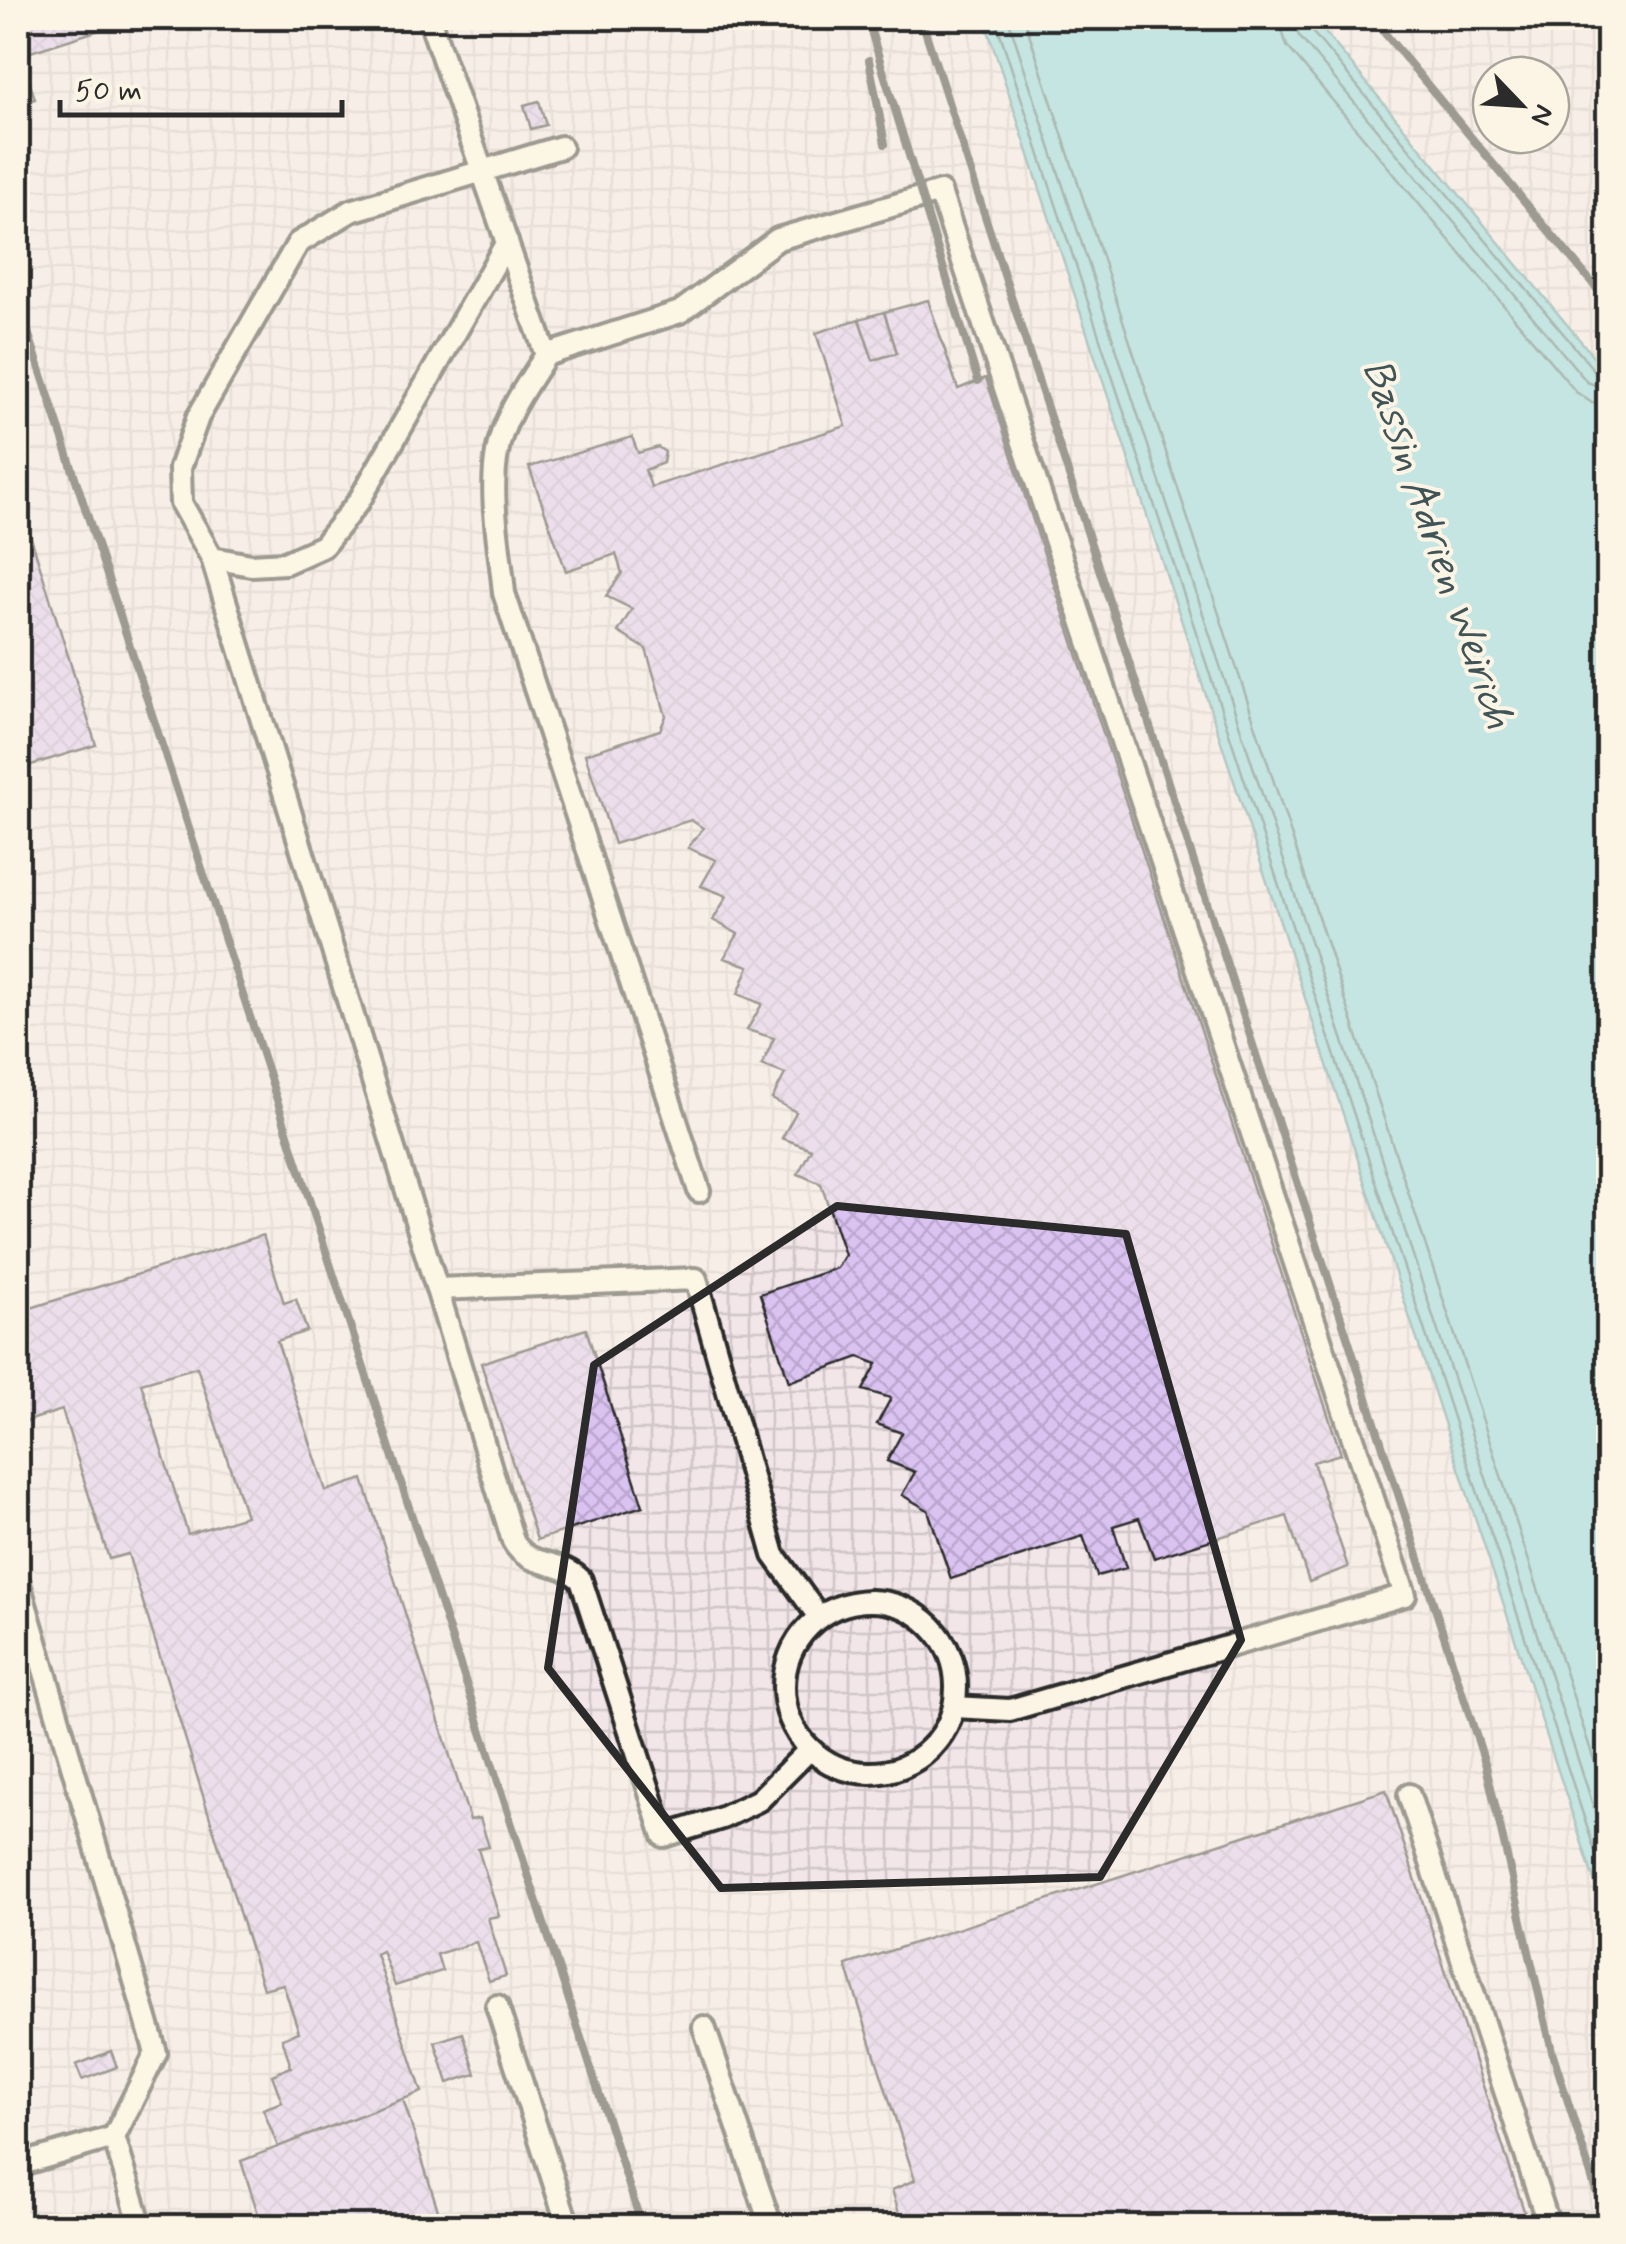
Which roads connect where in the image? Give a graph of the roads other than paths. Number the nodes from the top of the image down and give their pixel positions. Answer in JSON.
{"nodes":[{"id":1,"x":429,"y":18,"type":"edge"},
{"id":2,"x":561,"y":148,"type":"dead end"},
{"id":3,"x":483,"y":174,"type":"junction"},
{"id":4,"x":508,"y":242,"type":"junction"},
{"id":5,"x":546,"y":356,"type":"junction"},
{"id":6,"x":212,"y":558,"type":"junction"},
{"id":7,"x":699,"y":1191,"type":"dead end"},
{"id":8,"x":437,"y":1290,"type":"junction"},
{"id":9,"x":18,"y":1580,"type":"edge"},
{"id":10,"x":819,"y":1617,"type":"junction"},
{"id":11,"x":954,"y":1707,"type":"junction"},
{"id":12,"x":810,"y":1748,"type":"junction"},
{"id":13,"x":1408,"y":1795,"type":"dead end"},
{"id":14,"x":497,"y":2006,"type":"dead end"},
{"id":15,"x":704,"y":2027,"type":"dead end"},
{"id":16,"x":114,"y":2138,"type":"junction"},
{"id":17,"x":18,"y":2165,"type":"edge"},
{"id":18,"x":141,"y":2226,"type":"edge"},
{"id":19,"x":568,"y":2226,"type":"edge"},
{"id":20,"x":771,"y":2226,"type":"edge"},
{"id":21,"x":1549,"y":2226,"type":"edge"}],
"edges":[{"from":1,"to":3,"type":"lane"},
{"from":2,"to":3,"type":"lane"},
{"from":3,"to":4,"type":"lane"},
{"from":3,"to":6,"type":"lane"},
{"from":4,"to":5,"type":"lane"},
{"from":4,"to":6,"type":"lane"},
{"from":5,"to":7,"type":"lane"},
{"from":5,"to":11,"type":"lane"},
{"from":6,"to":8,"type":"lane"},
{"from":8,"to":10,"type":"lane"},
{"from":8,"to":12,"type":"lane"},
{"from":9,"to":16,"type":"lane"},
{"from":10,"to":11,"type":"lane"},
{"from":10,"to":12,"type":"lane"},
{"from":11,"to":12,"type":"lane"},
{"from":13,"to":21,"type":"lane"},
{"from":14,"to":19,"type":"lane"},
{"from":15,"to":20,"type":"lane"},
{"from":16,"to":17,"type":"lane"},
{"from":16,"to":18,"type":"lane"}]}
